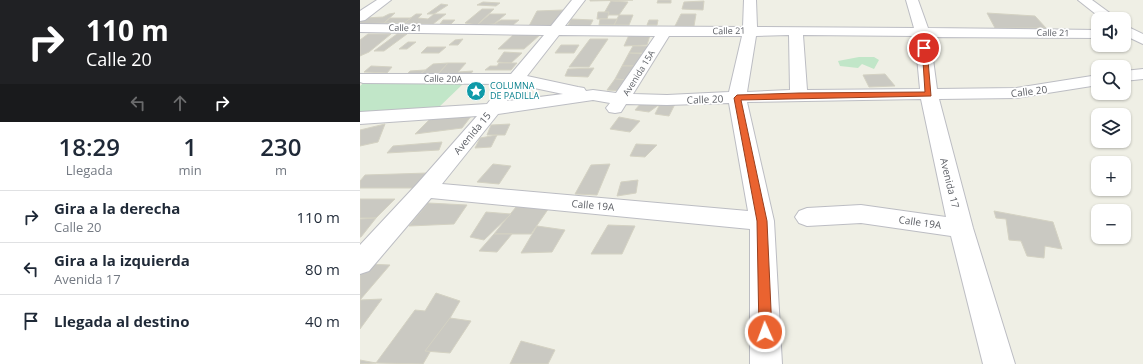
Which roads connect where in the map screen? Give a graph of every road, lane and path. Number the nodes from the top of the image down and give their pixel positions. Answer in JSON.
{"nodes":[{"id":1,"x":385,"y":0,"type":"edge"},
{"id":2,"x":579,"y":0,"type":"edge"},
{"id":3,"x":750,"y":0,"type":"edge"},
{"id":4,"x":912,"y":0,"type":"edge"},
{"id":5,"x":1084,"y":0,"type":"edge"},
{"id":6,"x":1100,"y":12,"type":"edge"},
{"id":7,"x":360,"y":17,"type":"edge"},
{"id":8,"x":360,"y":28,"type":"edge"},
{"id":9,"x":555,"y":30,"type":"junction"},
{"id":10,"x":750,"y":31,"type":"junction"},
{"id":11,"x":796,"y":31,"type":"junction"},
{"id":12,"x":665,"y":32,"type":"junction"},
{"id":13,"x":922,"y":32,"type":"junction"},
{"id":14,"x":1091,"y":34,"type":"edge"},
{"id":15,"x":1143,"y":74,"type":"edge"},
{"id":16,"x":1131,"y":75,"type":"edge"},
{"id":17,"x":363,"y":78,"type":"dead end"},
{"id":18,"x":516,"y":78,"type":"junction"},
{"id":19,"x":1091,"y":81,"type":"edge"},
{"id":20,"x":929,"y":94,"type":"junction"},
{"id":21,"x":593,"y":95,"type":"junction"},
{"id":22,"x":799,"y":95,"type":"junction"},
{"id":23,"x":737,"y":98,"type":"junction"},
{"id":24,"x":622,"y":99,"type":"junction"},
{"id":25,"x":492,"y":109,"type":"junction"},
{"id":26,"x":611,"y":113,"type":"dead end"},
{"id":27,"x":360,"y":118,"type":"edge"},
{"id":28,"x":425,"y":190,"type":"junction"},
{"id":29,"x":807,"y":217,"type":"dead end"},
{"id":30,"x":762,"y":221,"type":"junction"},
{"id":31,"x":961,"y":228,"type":"junction"},
{"id":32,"x":360,"y":263,"type":"edge"},
{"id":33,"x":766,"y":364,"type":"edge"},
{"id":34,"x":999,"y":364,"type":"edge"}],
"edges":[{"from":1,"to":7,"type":"street"},
{"from":2,"to":9,"type":"street","name":"Avenida 15"},
{"from":3,"to":10,"type":"street"},
{"from":4,"to":13,"type":"street","name":"Avenida 17"},
{"from":5,"to":6,"type":"street"},
{"from":8,"to":9,"type":"street","name":"Calle 21"},
{"from":9,"to":12,"type":"street","name":"Calle 21"},
{"from":9,"to":18,"type":"street","name":"Avenida 15"},
{"from":10,"to":11,"type":"street","name":"Calle 21"},
{"from":10,"to":12,"type":"street","name":"Calle 21"},
{"from":10,"to":23,"type":"street"},
{"from":11,"to":13,"type":"street","name":"Calle 21"},
{"from":11,"to":22,"type":"street"},
{"from":12,"to":24,"type":"street","name":"Avenida 15A"},
{"from":13,"to":14,"type":"street","name":"Calle 21"},
{"from":13,"to":20,"type":"street","name":"Avenida 17"},
{"from":15,"to":16,"type":"street"},
{"from":17,"to":18,"type":"street","name":"Calle 20A"},
{"from":18,"to":21,"type":"street","name":"Calle 20A"},
{"from":18,"to":25,"type":"street","name":"Avenida 15"},
{"from":19,"to":20,"type":"street","name":"Calle 20"},
{"from":20,"to":22,"type":"street","name":"Calle 20"},
{"from":20,"to":31,"type":"street","name":"Avenida 17"},
{"from":21,"to":24,"type":"street","name":"Calle 20"},
{"from":21,"to":25,"type":"street","name":"Calle 20"},
{"from":22,"to":23,"type":"street","name":"Calle 20"},
{"from":23,"to":24,"type":"street","name":"Calle 20"},
{"from":23,"to":30,"type":"street"},
{"from":24,"to":26,"type":"street","name":"Avenida 15A"},
{"from":25,"to":27,"type":"street","name":"Calle 20"},
{"from":25,"to":28,"type":"street","name":"Avenida 15"},
{"from":28,"to":30,"type":"street","name":"Calle 19A"},
{"from":28,"to":32,"type":"street","name":"Avenida 15"},
{"from":29,"to":31,"type":"street","name":"Calle 19A"},
{"from":30,"to":33,"type":"street"},
{"from":31,"to":34,"type":"street","name":"Avenida 17"}]}
